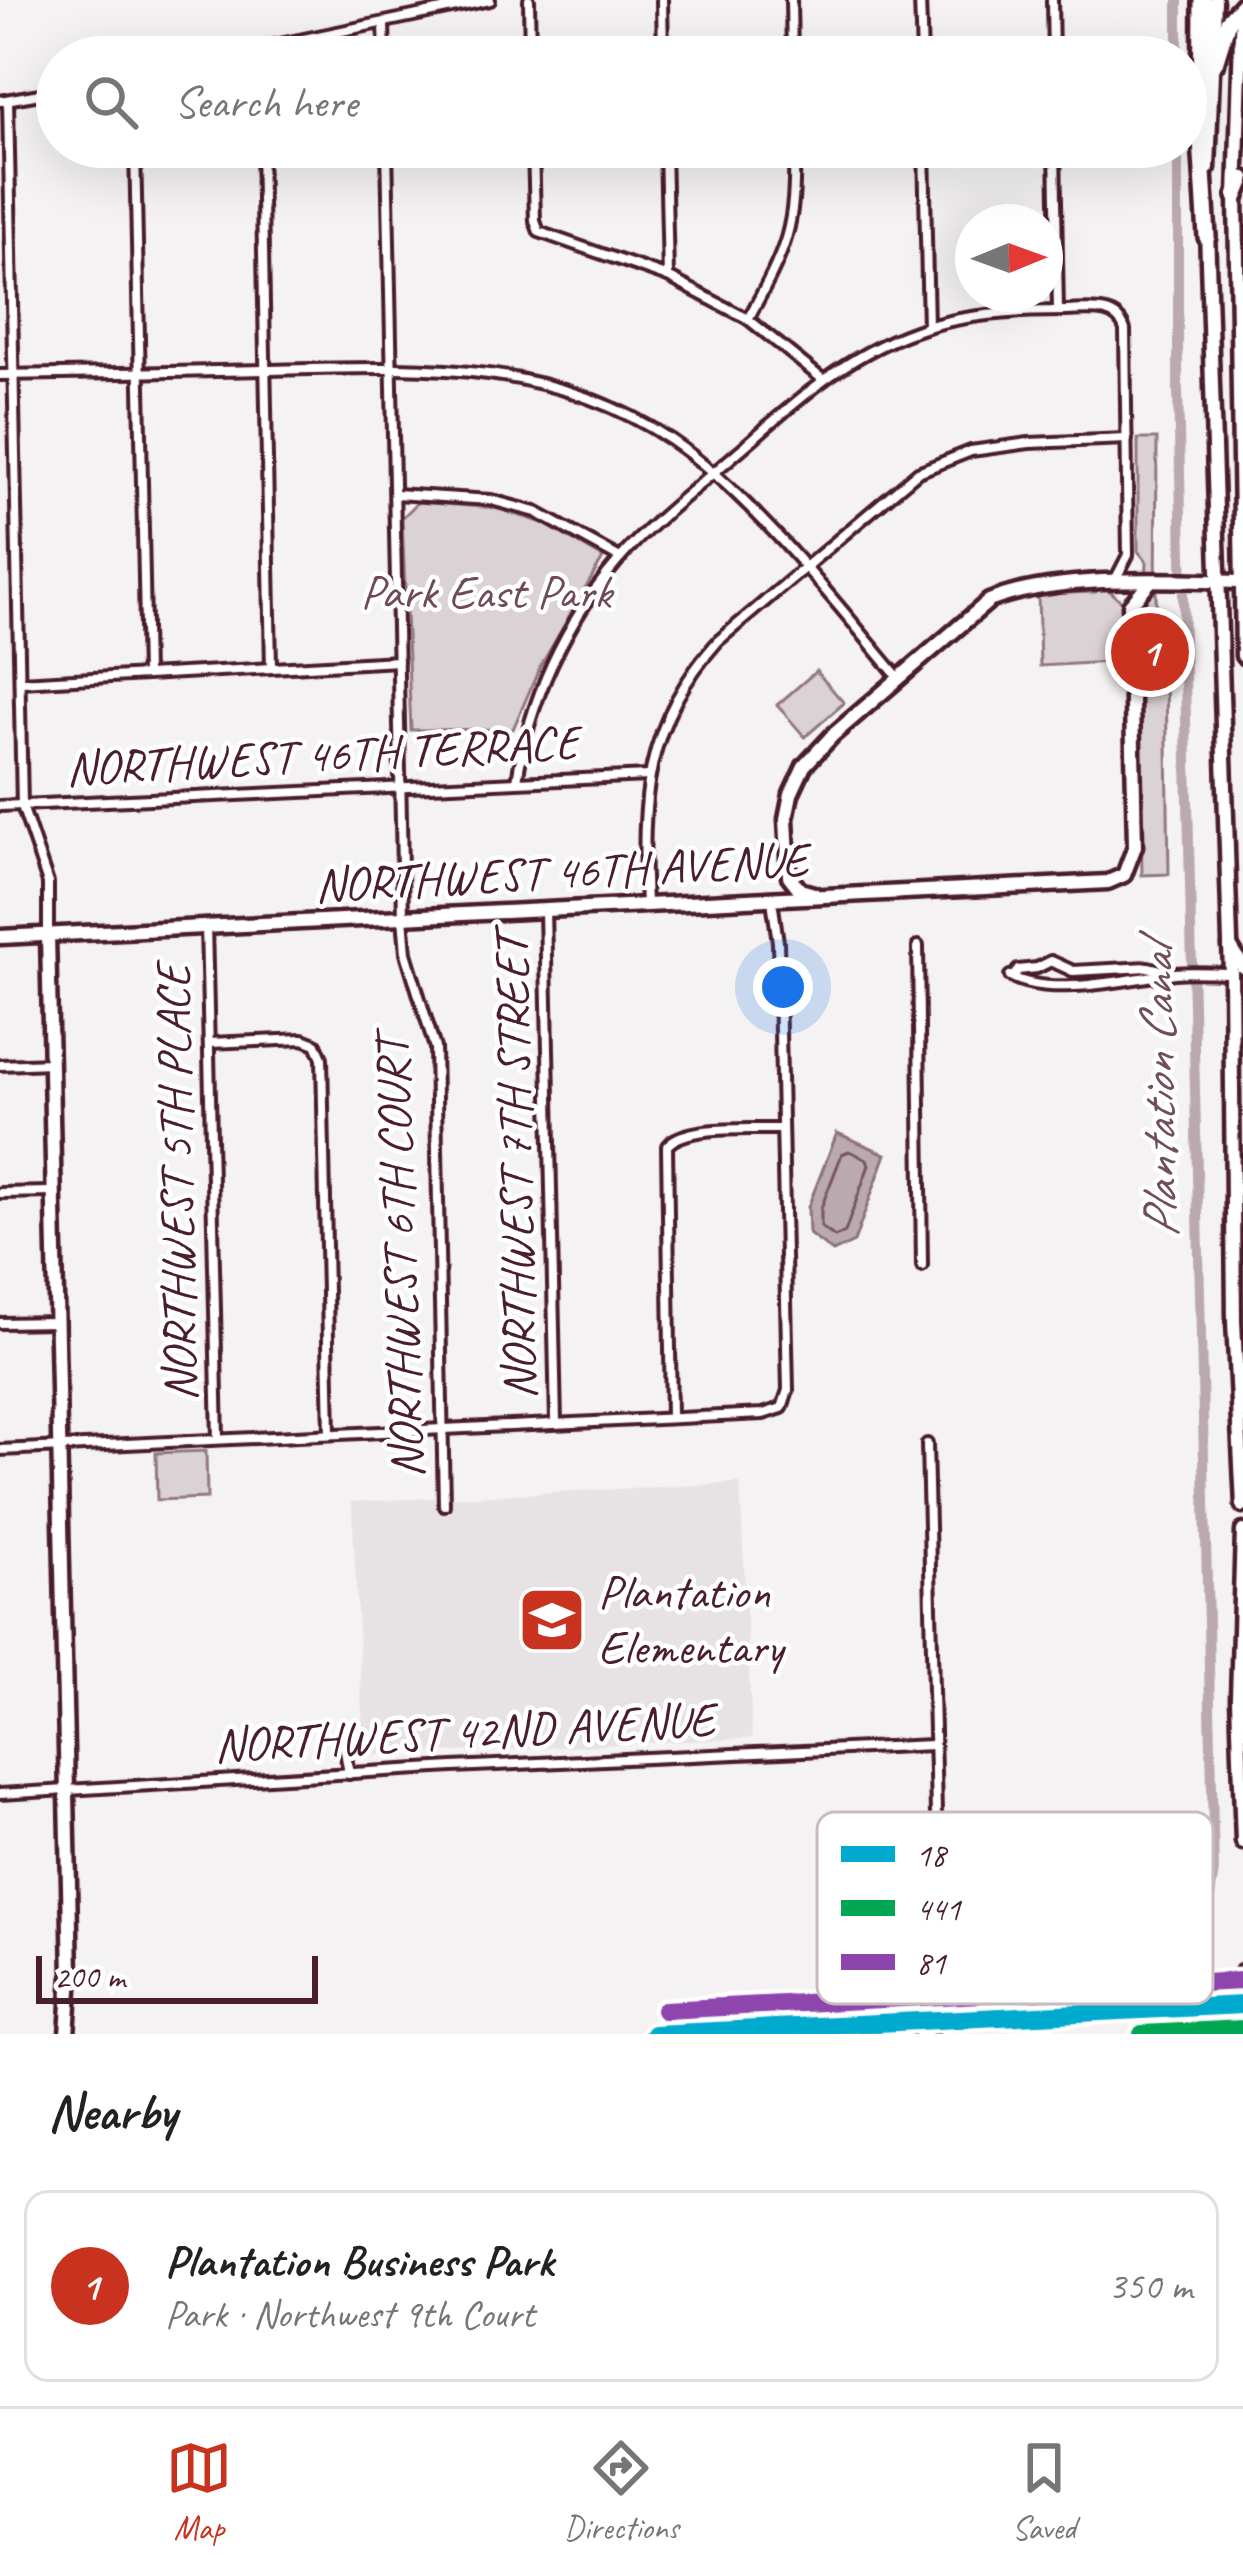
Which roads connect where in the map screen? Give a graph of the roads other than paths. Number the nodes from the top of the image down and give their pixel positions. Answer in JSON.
{"nodes":[{"id":1,"x":490,"y":0,"type":"edge"},
{"id":2,"x":529,"y":0,"type":"edge"},
{"id":3,"x":662,"y":0,"type":"edge"},
{"id":4,"x":791,"y":0,"type":"edge"},
{"id":5,"x":920,"y":0,"type":"edge"},
{"id":6,"x":1052,"y":0,"type":"edge"},
{"id":7,"x":1202,"y":0,"type":"edge"},
{"id":8,"x":1215,"y":0,"type":"edge"},
{"id":9,"x":1242,"y":3,"type":"edge"},
{"id":10,"x":384,"y":24,"type":"junction"},
{"id":11,"x":332,"y":36,"type":"edge"},
{"id":12,"x":384,"y":36,"type":"edge"},
{"id":13,"x":530,"y":36,"type":"edge"},
{"id":14,"x":663,"y":36,"type":"edge"},
{"id":15,"x":792,"y":36,"type":"edge"},
{"id":16,"x":921,"y":36,"type":"edge"},
{"id":17,"x":1053,"y":36,"type":"edge"},
{"id":18,"x":1202,"y":36,"type":"edge"},
{"id":19,"x":1215,"y":63,"type":"junction"},
{"id":20,"x":36,"y":95,"type":"edge"},
{"id":21,"x":4,"y":101,"type":"edge"},
{"id":22,"x":135,"y":168,"type":"edge"},
{"id":23,"x":261,"y":168,"type":"edge"},
{"id":24,"x":388,"y":168,"type":"edge"},
{"id":25,"x":534,"y":168,"type":"edge"},
{"id":26,"x":665,"y":168,"type":"edge"},
{"id":27,"x":794,"y":168,"type":"edge"},
{"id":28,"x":924,"y":168,"type":"edge"},
{"id":29,"x":1055,"y":168,"type":"edge"},
{"id":30,"x":1203,"y":168,"type":"edge"},
{"id":31,"x":1243,"y":179,"type":"edge"},
{"id":32,"x":1236,"y":196,"type":"junction"},
{"id":33,"x":1055,"y":204,"type":"edge"},
{"id":34,"x":5,"y":233,"type":"edge"},
{"id":35,"x":1207,"y":238,"type":"junction"},
{"id":36,"x":668,"y":277,"type":"junction"},
{"id":37,"x":1063,"y":310,"type":"edge"},
{"id":38,"x":1038,"y":312,"type":"edge"},
{"id":39,"x":748,"y":319,"type":"junction"},
{"id":40,"x":928,"y":327,"type":"junction"},
{"id":41,"x":393,"y":367,"type":"junction"},
{"id":42,"x":266,"y":370,"type":"junction"},
{"id":43,"x":140,"y":372,"type":"junction"},
{"id":44,"x":0,"y":375,"type":"edge"},
{"id":45,"x":14,"y":375,"type":"junction"},
{"id":46,"x":821,"y":379,"type":"junction"},
{"id":47,"x":1126,"y":440,"type":"junction"},
{"id":48,"x":715,"y":473,"type":"junction"},
{"id":49,"x":395,"y":494,"type":"junction"},
{"id":50,"x":1128,"y":555,"type":"junction"},
{"id":51,"x":620,"y":558,"type":"junction"},
{"id":52,"x":803,"y":568,"type":"junction"},
{"id":53,"x":1216,"y":581,"type":"junction"},
{"id":54,"x":1242,"y":582,"type":"edge"},
{"id":55,"x":1113,"y":583,"type":"junction"},
{"id":56,"x":1151,"y":583,"type":"junction"},
{"id":57,"x":1130,"y":604,"type":"junction"},
{"id":58,"x":1243,"y":656,"type":"edge"},
{"id":59,"x":398,"y":661,"type":"junction"},
{"id":60,"x":271,"y":668,"type":"junction"},
{"id":61,"x":146,"y":675,"type":"junction"},
{"id":62,"x":898,"y":677,"type":"junction"},
{"id":63,"x":20,"y":682,"type":"junction"},
{"id":64,"x":647,"y":776,"type":"junction"},
{"id":65,"x":517,"y":781,"type":"junction"},
{"id":66,"x":401,"y":787,"type":"junction"},
{"id":67,"x":0,"y":806,"type":"edge"},
{"id":68,"x":22,"y":806,"type":"junction"},
{"id":69,"x":789,"y":876,"type":"junction"},
{"id":70,"x":820,"y":895,"type":"junction"},
{"id":71,"x":769,"y":897,"type":"junction"},
{"id":72,"x":793,"y":899,"type":"junction"},
{"id":73,"x":646,"y":904,"type":"junction"},
{"id":74,"x":545,"y":910,"type":"junction"},
{"id":75,"x":403,"y":917,"type":"junction"},
{"id":76,"x":776,"y":920,"type":"junction"},
{"id":77,"x":206,"y":925,"type":"junction"},
{"id":78,"x":48,"y":935,"type":"junction"},
{"id":79,"x":0,"y":938,"type":"edge"},
{"id":80,"x":918,"y":946,"type":"dead end"},
{"id":81,"x":1037,"y":968,"type":"junction"},
{"id":82,"x":1174,"y":973,"type":"junction"},
{"id":83,"x":1239,"y":974,"type":"edge"},
{"id":84,"x":1037,"y":985,"type":"junction"},
{"id":85,"x":209,"y":1042,"type":"junction"},
{"id":86,"x":51,"y":1063,"type":"junction"},
{"id":87,"x":0,"y":1065,"type":"edge"},
{"id":88,"x":782,"y":1129,"type":"junction"},
{"id":89,"x":53,"y":1192,"type":"junction"},
{"id":90,"x":0,"y":1193,"type":"edge"},
{"id":91,"x":922,"y":1266,"type":"dead end"},
{"id":92,"x":1234,"y":1282,"type":"junction"},
{"id":93,"x":1243,"y":1300,"type":"edge"},
{"id":94,"x":56,"y":1322,"type":"junction"},
{"id":95,"x":0,"y":1323,"type":"edge"},
{"id":96,"x":671,"y":1418,"type":"junction"},
{"id":97,"x":556,"y":1423,"type":"junction"},
{"id":98,"x":442,"y":1428,"type":"junction"},
{"id":99,"x":330,"y":1434,"type":"junction"},
{"id":100,"x":218,"y":1439,"type":"junction"},
{"id":101,"x":927,"y":1444,"type":"dead end"},
{"id":102,"x":57,"y":1447,"type":"junction"},
{"id":103,"x":0,"y":1450,"type":"edge"},
{"id":104,"x":444,"y":1505,"type":"dead end"},
{"id":105,"x":1243,"y":1506,"type":"edge"},
{"id":106,"x":1243,"y":1531,"type":"edge"},
{"id":107,"x":344,"y":1744,"type":"dead end"},
{"id":108,"x":932,"y":1745,"type":"junction"},
{"id":109,"x":349,"y":1774,"type":"junction"},
{"id":110,"x":66,"y":1790,"type":"junction"},
{"id":111,"x":0,"y":1794,"type":"edge"},
{"id":112,"x":934,"y":1812,"type":"edge"},
{"id":113,"x":1243,"y":1842,"type":"edge"},
{"id":114,"x":1243,"y":1972,"type":"edge"},
{"id":115,"x":941,"y":2004,"type":"edge"},
{"id":116,"x":1243,"y":2005,"type":"edge"},
{"id":117,"x":1216,"y":2007,"type":"junction"},
{"id":118,"x":941,"y":2019,"type":"junction"},
{"id":119,"x":71,"y":2034,"type":"edge"},
{"id":120,"x":653,"y":2034,"type":"edge"},
{"id":121,"x":665,"y":2034,"type":"edge"},
{"id":122,"x":921,"y":2034,"type":"edge"}],
"edges":[{"from":1,"to":10,"type":"street"},
{"from":2,"to":13,"type":"street"},
{"from":3,"to":14,"type":"street"},
{"from":4,"to":15,"type":"street"},
{"from":5,"to":16,"type":"street"},
{"from":6,"to":17,"type":"street"},
{"from":7,"to":18,"type":"highway"},
{"from":8,"to":19,"type":"street"},
{"from":9,"to":19,"type":"highway"},
{"from":9,"to":32,"type":"street"},
{"from":10,"to":11,"type":"street"},
{"from":10,"to":12,"type":"street"},
{"from":19,"to":35,"type":"street"},
{"from":20,"to":21,"type":"street"},
{"from":21,"to":34,"type":"street"},
{"from":22,"to":43,"type":"street"},
{"from":23,"to":42,"type":"street"},
{"from":24,"to":41,"type":"street","name":"NORTHWEST 6TH COURT"},
{"from":25,"to":36,"type":"street"},
{"from":26,"to":36,"type":"street"},
{"from":27,"to":39,"type":"street"},
{"from":28,"to":40,"type":"street"},
{"from":29,"to":33,"type":"street"},
{"from":30,"to":35,"type":"highway"},
{"from":31,"to":32,"type":"highway"},
{"from":32,"to":54,"type":"street"},
{"from":34,"to":45,"type":"street"},
{"from":35,"to":53,"type":"street"},
{"from":36,"to":39,"type":"street"},
{"from":37,"to":47,"type":"street"},
{"from":38,"to":40,"type":"street"},
{"from":39,"to":46,"type":"street"},
{"from":40,"to":46,"type":"street"},
{"from":41,"to":42,"type":"street"},
{"from":41,"to":48,"type":"street"},
{"from":41,"to":49,"type":"street","name":"NORTHWEST 6TH COURT"},
{"from":42,"to":43,"type":"street"},
{"from":42,"to":60,"type":"street"},
{"from":43,"to":45,"type":"street"},
{"from":43,"to":61,"type":"street"},
{"from":44,"to":45,"type":"street"},
{"from":45,"to":63,"type":"street"},
{"from":46,"to":48,"type":"street"},
{"from":47,"to":50,"type":"street"},
{"from":47,"to":52,"type":"street"},
{"from":48,"to":51,"type":"street"},
{"from":48,"to":52,"type":"street"},
{"from":49,"to":51,"type":"street"},
{"from":49,"to":59,"type":"street","name":"NORTHWEST 6TH COURT"},
{"from":50,"to":55,"type":"street"},
{"from":50,"to":56,"type":"street"},
{"from":51,"to":65,"type":"street"},
{"from":52,"to":62,"type":"street"},
{"from":52,"to":64,"type":"street"},
{"from":53,"to":54,"type":"street"},
{"from":53,"to":56,"type":"street"},
{"from":53,"to":83,"type":"street"},
{"from":54,"to":58,"type":"street"},
{"from":55,"to":56,"type":"street"},
{"from":55,"to":57,"type":"street"},
{"from":55,"to":62,"type":"street"},
{"from":56,"to":57,"type":"street"},
{"from":57,"to":70,"type":"street","name":"NORTHWEST 46TH AVENUE"},
{"from":59,"to":60,"type":"street"},
{"from":59,"to":66,"type":"street","name":"NORTHWEST 6TH COURT"},
{"from":60,"to":61,"type":"street"},
{"from":61,"to":63,"type":"street"},
{"from":62,"to":69,"type":"street"},
{"from":63,"to":68,"type":"street"},
{"from":64,"to":65,"type":"street","name":"NORTHWEST 46TH TERRACE"},
{"from":64,"to":73,"type":"street"},
{"from":65,"to":66,"type":"street","name":"NORTHWEST 46TH TERRACE"},
{"from":66,"to":68,"type":"street","name":"NORTHWEST 46TH TERRACE"},
{"from":66,"to":75,"type":"street","name":"NORTHWEST 6TH COURT"},
{"from":67,"to":68,"type":"street","name":"NORTHWEST 46TH TERRACE"},
{"from":68,"to":78,"type":"street"},
{"from":69,"to":70,"type":"street"},
{"from":69,"to":71,"type":"street"},
{"from":70,"to":72,"type":"street","name":"NORTHWEST 46TH AVENUE"},
{"from":71,"to":72,"type":"street","name":"NORTHWEST 46TH AVENUE"},
{"from":71,"to":73,"type":"street","name":"NORTHWEST 46TH AVENUE"},
{"from":71,"to":76,"type":"street"},
{"from":72,"to":76,"type":"street"},
{"from":73,"to":74,"type":"street","name":"NORTHWEST 46TH AVENUE"},
{"from":74,"to":75,"type":"street","name":"NORTHWEST 46TH AVENUE"},
{"from":74,"to":97,"type":"street","name":"NORTHWEST 7TH STREET"},
{"from":75,"to":77,"type":"street","name":"NORTHWEST 46TH AVENUE"},
{"from":75,"to":98,"type":"street","name":"NORTHWEST 6TH COURT"},
{"from":76,"to":88,"type":"street"},
{"from":77,"to":78,"type":"street","name":"NORTHWEST 46TH AVENUE"},
{"from":77,"to":85,"type":"street","name":"NORTHWEST 5TH PLACE"},
{"from":78,"to":79,"type":"street","name":"NORTHWEST 46TH AVENUE"},
{"from":78,"to":86,"type":"street"},
{"from":80,"to":91,"type":"street"},
{"from":81,"to":82,"type":"street"},
{"from":81,"to":84,"type":"street"},
{"from":81,"to":84,"type":"street"},
{"from":82,"to":83,"type":"street"},
{"from":82,"to":84,"type":"street"},
{"from":83,"to":92,"type":"street"},
{"from":85,"to":99,"type":"street"},
{"from":85,"to":100,"type":"street","name":"NORTHWEST 5TH PLACE"},
{"from":86,"to":87,"type":"street"},
{"from":86,"to":89,"type":"street"},
{"from":88,"to":96,"type":"street"},
{"from":88,"to":96,"type":"street"},
{"from":89,"to":90,"type":"street"},
{"from":89,"to":94,"type":"street"},
{"from":92,"to":93,"type":"street"},
{"from":92,"to":105,"type":"street"},
{"from":94,"to":95,"type":"street"},
{"from":94,"to":102,"type":"street"},
{"from":96,"to":97,"type":"street"},
{"from":97,"to":98,"type":"street"},
{"from":98,"to":99,"type":"street"},
{"from":98,"to":104,"type":"street","name":"NORTHWEST 6TH COURT"},
{"from":99,"to":100,"type":"street"},
{"from":100,"to":102,"type":"street"},
{"from":101,"to":108,"type":"street"},
{"from":102,"to":103,"type":"street"},
{"from":102,"to":110,"type":"street"},
{"from":106,"to":113,"type":"street"},
{"from":107,"to":109,"type":"street"},
{"from":108,"to":109,"type":"street","name":"NORTHWEST 42ND AVENUE"},
{"from":108,"to":112,"type":"street"},
{"from":109,"to":110,"type":"street","name":"NORTHWEST 42ND AVENUE"},
{"from":110,"to":111,"type":"street","name":"NORTHWEST 42ND AVENUE"},
{"from":110,"to":119,"type":"street"},
{"from":114,"to":117,"type":"street"},
{"from":115,"to":118,"type":"street"},
{"from":116,"to":117,"type":"street"},
{"from":117,"to":118,"type":"street"},
{"from":118,"to":121,"type":"street"},
{"from":118,"to":122,"type":"street"},
{"from":120,"to":121,"type":"street"}]}
